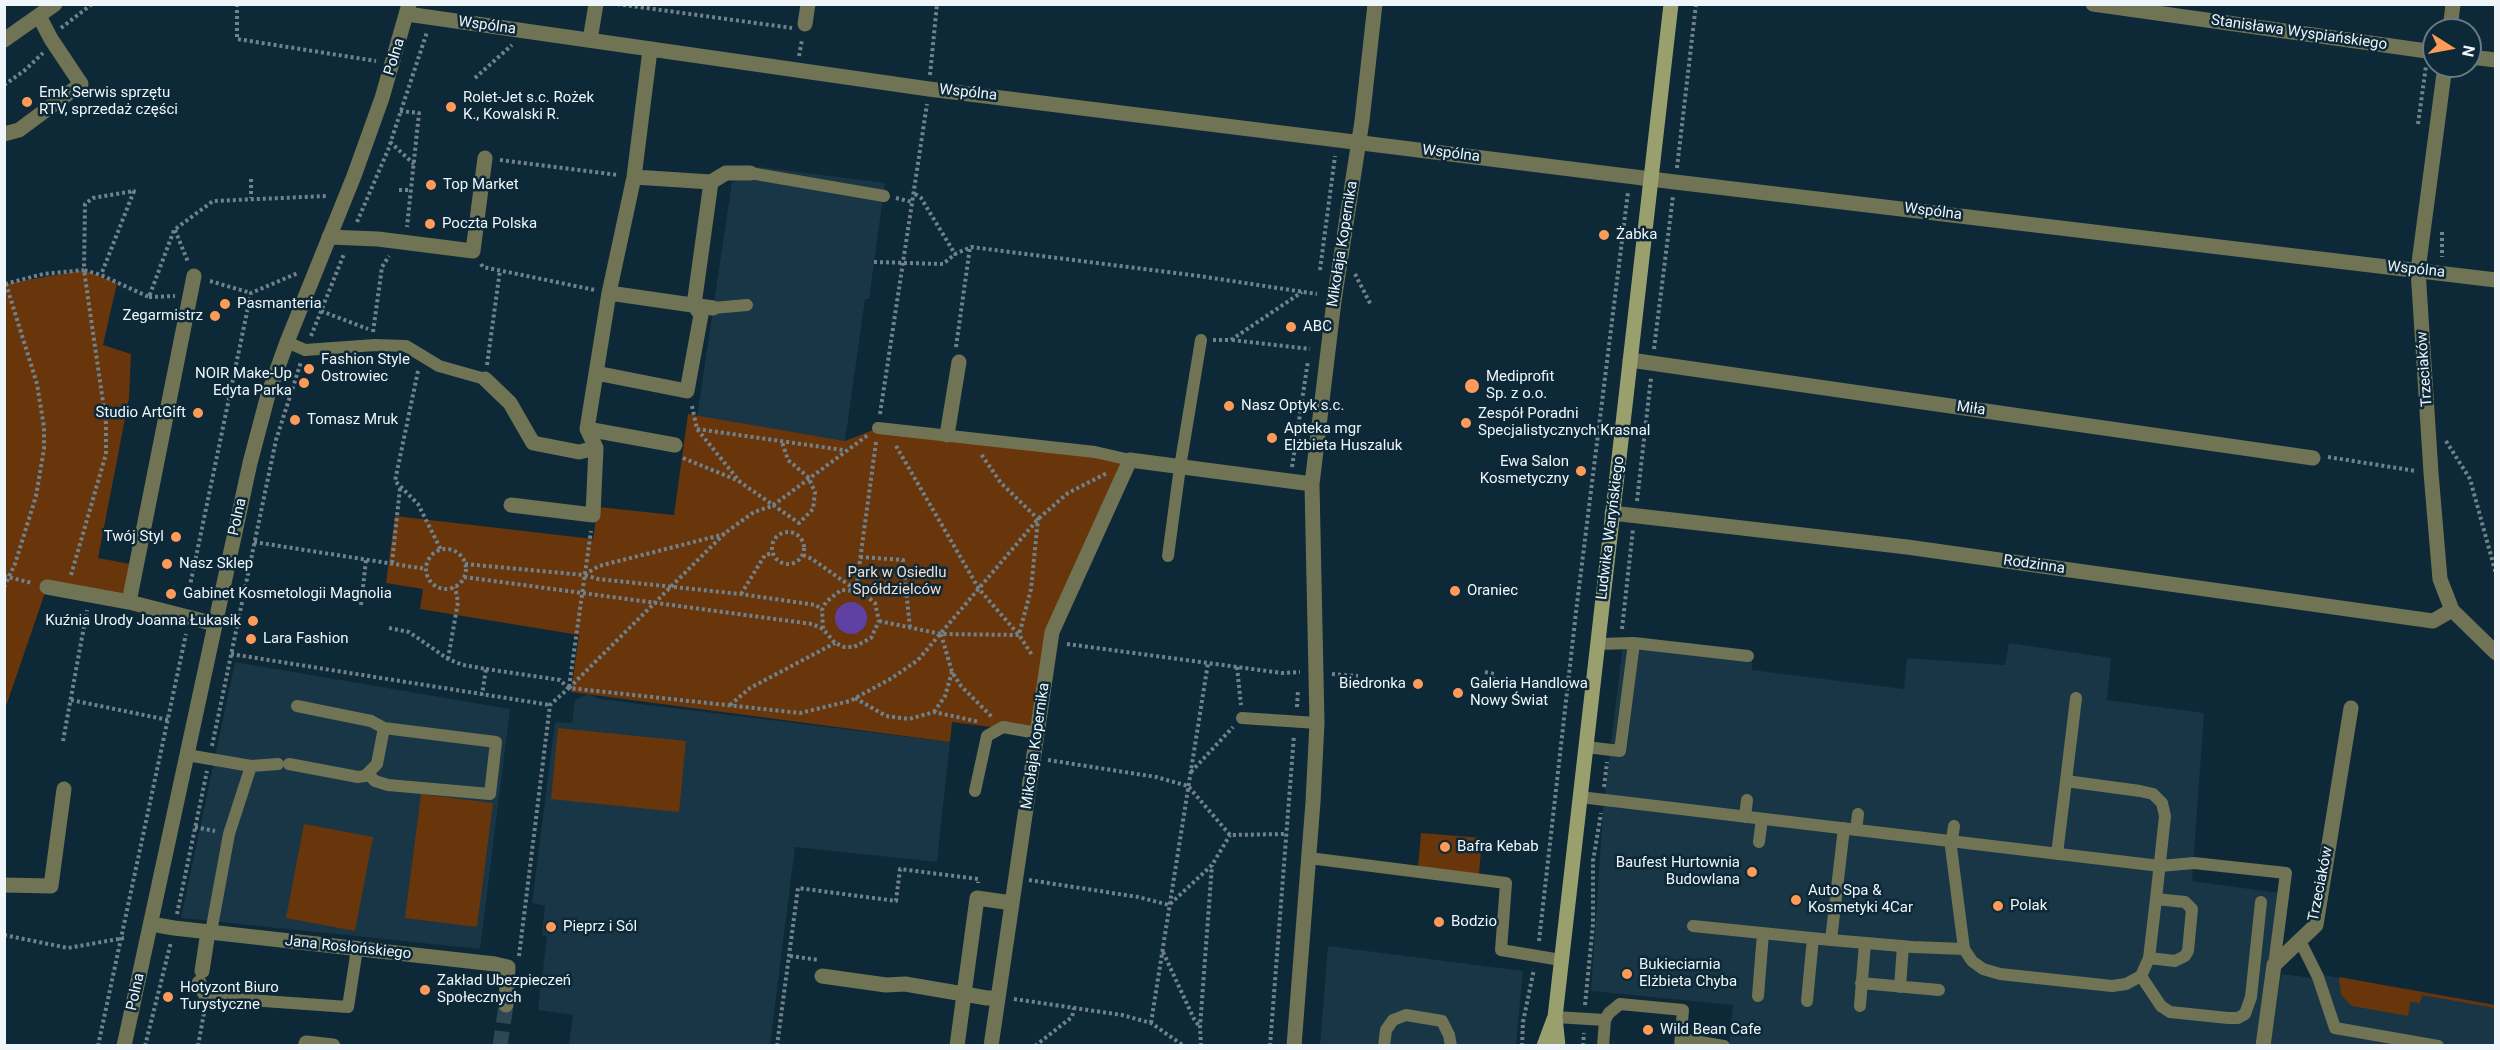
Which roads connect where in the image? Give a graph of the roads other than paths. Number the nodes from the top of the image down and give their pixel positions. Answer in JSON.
{"nodes":[{"id":1,"x":55,"y":4,"type":"edge"},
{"id":2,"x":596,"y":4,"type":"edge"},
{"id":3,"x":1375,"y":4,"type":"edge"},
{"id":4,"x":1671,"y":4,"type":"edge"},
{"id":5,"x":2093,"y":4,"type":"edge"},
{"id":6,"x":408,"y":9,"type":"edge"},
{"id":7,"x":39,"y":16,"type":"junction"},
{"id":8,"x":4,"y":40,"type":"edge"},
{"id":9,"x":590,"y":40,"type":"junction"},
{"id":10,"x":650,"y":50,"type":"junction"},
{"id":11,"x":2422,"y":50,"type":"edge"},
{"id":12,"x":2443,"y":78,"type":"edge"},
{"id":13,"x":4,"y":134,"type":"edge"},
{"id":14,"x":1359,"y":143,"type":"junction"},
{"id":15,"x":485,"y":158,"type":"road end"},
{"id":16,"x":750,"y":173,"type":"joint"},
{"id":17,"x":634,"y":177,"type":"junction"},
{"id":18,"x":1650,"y":178,"type":"junction"},
{"id":19,"x":711,"y":182,"type":"junction"},
{"id":20,"x":884,"y":196,"type":"dead end"},
{"id":21,"x":329,"y":237,"type":"junction"},
{"id":22,"x":2418,"y":270,"type":"junction"},
{"id":23,"x":194,"y":276,"type":"dead end"},
{"id":24,"x":2496,"y":280,"type":"edge"},
{"id":25,"x":609,"y":293,"type":"junction"},
{"id":26,"x":694,"y":305,"type":"junction"},
{"id":27,"x":747,"y":305,"type":"dead end"},
{"id":28,"x":713,"y":308,"type":"joint"},
{"id":29,"x":1201,"y":340,"type":"road end"},
{"id":30,"x":287,"y":342,"type":"junction"},
{"id":31,"x":1630,"y":360,"type":"junction"},
{"id":32,"x":959,"y":362,"type":"road end"},
{"id":33,"x":596,"y":373,"type":"junction"},
{"id":34,"x":485,"y":379,"type":"joint"},
{"id":35,"x":878,"y":428,"type":"road end"},
{"id":36,"x":587,"y":429,"type":"junction"},
{"id":37,"x":947,"y":435,"type":"junction"},
{"id":38,"x":675,"y":445,"type":"road end"},
{"id":39,"x":596,"y":448,"type":"junction"},
{"id":40,"x":2313,"y":458,"type":"road end"},
{"id":41,"x":1130,"y":460,"type":"junction"},
{"id":42,"x":1180,"y":467,"type":"junction"},
{"id":43,"x":1312,"y":484,"type":"junction"},
{"id":44,"x":511,"y":505,"type":"dead end"},
{"id":45,"x":1612,"y":513,"type":"junction"},
{"id":46,"x":1168,"y":556,"type":"dead end"},
{"id":47,"x":47,"y":587,"type":"road end"},
{"id":48,"x":129,"y":602,"type":"junction"},
{"id":49,"x":2452,"y":610,"type":"junction"},
{"id":50,"x":215,"y":624,"type":"junction"},
{"id":51,"x":1634,"y":643,"type":"junction"},
{"id":52,"x":1597,"y":644,"type":"junction"},
{"id":53,"x":2496,"y":653,"type":"edge"},
{"id":54,"x":1748,"y":656,"type":"dead end"},
{"id":55,"x":2076,"y":698,"type":"dead end"},
{"id":56,"x":297,"y":706,"type":"dead end"},
{"id":57,"x":2351,"y":708,"type":"dead end"},
{"id":58,"x":1242,"y":718,"type":"road end"},
{"id":59,"x":1317,"y":723,"type":"junction"},
{"id":60,"x":384,"y":728,"type":"junction"},
{"id":61,"x":1037,"y":733,"type":"junction"},
{"id":62,"x":1586,"y":747,"type":"junction"},
{"id":63,"x":187,"y":755,"type":"junction"},
{"id":64,"x":251,"y":766,"type":"junction"},
{"id":65,"x":368,"y":774,"type":"junction"},
{"id":66,"x":2066,"y":781,"type":"junction"},
{"id":67,"x":64,"y":789,"type":"dead end"},
{"id":68,"x":975,"y":791,"type":"dead end"},
{"id":69,"x":1580,"y":797,"type":"junction"},
{"id":70,"x":1747,"y":800,"type":"dead end"},
{"id":71,"x":1858,"y":814,"type":"dead end"},
{"id":72,"x":1745,"y":817,"type":"junction"},
{"id":73,"x":1762,"y":819,"type":"junction"},
{"id":74,"x":1954,"y":826,"type":"dead end"},
{"id":75,"x":1850,"y":829,"type":"junction"},
{"id":76,"x":1952,"y":841,"type":"junction"},
{"id":77,"x":1759,"y":842,"type":"dead end"},
{"id":78,"x":2057,"y":854,"type":"junction"},
{"id":79,"x":1309,"y":858,"type":"junction"},
{"id":80,"x":2160,"y":866,"type":"junction"},
{"id":81,"x":4,"y":885,"type":"edge"},
{"id":82,"x":2156,"y":899,"type":"junction"},
{"id":83,"x":2261,"y":902,"type":"dead end"},
{"id":84,"x":1012,"y":903,"type":"junction"},
{"id":85,"x":151,"y":924,"type":"junction"},
{"id":86,"x":1693,"y":926,"type":"dead end"},
{"id":87,"x":209,"y":932,"type":"junction"},
{"id":88,"x":1763,"y":933,"type":"junction"},
{"id":89,"x":1813,"y":938,"type":"junction"},
{"id":90,"x":1831,"y":940,"type":"junction"},
{"id":91,"x":2300,"y":941,"type":"junction"},
{"id":92,"x":1865,"y":943,"type":"junction"},
{"id":93,"x":1903,"y":946,"type":"junction"},
{"id":94,"x":357,"y":949,"type":"junction"},
{"id":95,"x":1964,"y":949,"type":"junction"},
{"id":96,"x":2149,"y":958,"type":"junction"},
{"id":97,"x":1561,"y":960,"type":"junction"},
{"id":98,"x":2274,"y":965,"type":"junction"},
{"id":99,"x":824,"y":968,"type":"road end"},
{"id":100,"x":2141,"y":976,"type":"junction"},
{"id":101,"x":1861,"y":983,"type":"junction"},
{"id":102,"x":1900,"y":987,"type":"junction"},
{"id":103,"x":1939,"y":990,"type":"dead end"},
{"id":104,"x":964,"y":994,"type":"junction"},
{"id":105,"x":1758,"y":996,"type":"dead end"},
{"id":106,"x":207,"y":997,"type":"joint"},
{"id":107,"x":998,"y":998,"type":"junction"},
{"id":108,"x":1807,"y":1001,"type":"dead end"},
{"id":109,"x":506,"y":1005,"type":"tunnel mouth"},
{"id":110,"x":1860,"y":1006,"type":"dead end"},
{"id":111,"x":1555,"y":1017,"type":"junction"},
{"id":112,"x":1605,"y":1020,"type":"junction"},
{"id":113,"x":1680,"y":1042,"type":"edge"},
{"id":114,"x":306,"y":1043,"type":"dead end"},
{"id":115,"x":124,"y":1046,"type":"edge"},
{"id":116,"x":333,"y":1046,"type":"edge"},
{"id":117,"x":957,"y":1046,"type":"edge"},
{"id":118,"x":991,"y":1046,"type":"edge"},
{"id":119,"x":1294,"y":1046,"type":"edge"},
{"id":120,"x":1384,"y":1046,"type":"edge"},
{"id":121,"x":1451,"y":1046,"type":"edge"},
{"id":122,"x":1544,"y":1046,"type":"edge"},
{"id":123,"x":1558,"y":1046,"type":"edge"},
{"id":124,"x":1603,"y":1046,"type":"edge"},
{"id":125,"x":1724,"y":1046,"type":"edge"},
{"id":126,"x":2263,"y":1046,"type":"edge"},
{"id":127,"x":2438,"y":1046,"type":"edge"}],
"edges":[{"from":1,"to":7,"type":"street"},
{"from":2,"to":9,"type":"street"},
{"from":3,"to":14,"type":"street","name":"Mikołaja Kopernika"},
{"from":4,"to":18,"type":"main road","name":"Ludwika Waryńskiego"},
{"from":5,"to":11,"type":"street","name":"Stanisława Wyspiańskiego"},
{"from":6,"to":9,"type":"street","name":"Wspólna"},
{"from":6,"to":21,"type":"street","name":"Polna"},
{"from":7,"to":8,"type":"street"},
{"from":7,"to":13,"type":"street"},
{"from":9,"to":10,"type":"street","name":"Wspólna"},
{"from":10,"to":14,"type":"street","name":"Wspólna"},
{"from":10,"to":17,"type":"street"},
{"from":12,"to":22,"type":"street","name":"Trzeciaków"},
{"from":14,"to":18,"type":"street","name":"Wspólna"},
{"from":14,"to":43,"type":"street","name":"Mikołaja Kopernika"},
{"from":15,"to":21,"type":"street"},
{"from":16,"to":19,"type":"street"},
{"from":16,"to":20,"type":"lane"},
{"from":17,"to":19,"type":"street"},
{"from":17,"to":25,"type":"street"},
{"from":18,"to":22,"type":"street","name":"Wspólna"},
{"from":18,"to":31,"type":"main road","name":"Ludwika Waryńskiego"},
{"from":19,"to":26,"type":"street"},
{"from":21,"to":30,"type":"street","name":"Polna"},
{"from":22,"to":24,"type":"street","name":"Wspólna"},
{"from":22,"to":49,"type":"street","name":"Trzeciaków"},
{"from":23,"to":48,"type":"street"},
{"from":25,"to":26,"type":"street"},
{"from":25,"to":33,"type":"street"},
{"from":26,"to":28,"type":"street"},
{"from":26,"to":33,"type":"street"},
{"from":27,"to":28,"type":"lane"},
{"from":29,"to":42,"type":"lane"},
{"from":30,"to":34,"type":"lane"},
{"from":30,"to":50,"type":"street","name":"Polna"},
{"from":31,"to":40,"type":"street","name":"Miła"},
{"from":31,"to":45,"type":"main road","name":"Ludwika Waryńskiego"},
{"from":32,"to":37,"type":"street"},
{"from":33,"to":36,"type":"street"},
{"from":34,"to":39,"type":"street"},
{"from":35,"to":37,"type":"lane"},
{"from":36,"to":38,"type":"street"},
{"from":36,"to":39,"type":"street"},
{"from":37,"to":41,"type":"lane"},
{"from":39,"to":44,"type":"street"},
{"from":41,"to":42,"type":"street"},
{"from":41,"to":61,"type":"street","name":"Mikołaja Kopernika"},
{"from":42,"to":43,"type":"street"},
{"from":42,"to":46,"type":"lane"},
{"from":43,"to":59,"type":"street","name":"Mikołaja Kopernika"},
{"from":45,"to":49,"type":"street","name":"Rodzinna"},
{"from":45,"to":52,"type":"main road","name":"Ludwika Waryńskiego"},
{"from":47,"to":48,"type":"street"},
{"from":48,"to":50,"type":"street"},
{"from":49,"to":53,"type":"street","name":"Trzeciaków"},
{"from":50,"to":63,"type":"street","name":"Polna"},
{"from":51,"to":52,"type":"lane"},
{"from":51,"to":54,"type":"lane"},
{"from":51,"to":62,"type":"lane"},
{"from":52,"to":62,"type":"main road","name":"Ludwika Waryńskiego"},
{"from":55,"to":66,"type":"lane"},
{"from":56,"to":60,"type":"lane"},
{"from":57,"to":91,"type":"street","name":"Trzeciaków"},
{"from":58,"to":59,"type":"lane"},
{"from":59,"to":79,"type":"street","name":"Mikołaja Kopernika"},
{"from":60,"to":65,"type":"lane"},
{"from":60,"to":65,"type":"lane"},
{"from":61,"to":68,"type":"lane"},
{"from":61,"to":84,"type":"street","name":"Mikołaja Kopernika"},
{"from":62,"to":69,"type":"main road","name":"Ludwika Waryńskiego"},
{"from":63,"to":64,"type":"lane"},
{"from":63,"to":85,"type":"street","name":"Polna"},
{"from":64,"to":65,"type":"lane"},
{"from":64,"to":87,"type":"lane"},
{"from":66,"to":78,"type":"lane"},
{"from":66,"to":80,"type":"lane"},
{"from":67,"to":81,"type":"street"},
{"from":69,"to":72,"type":"lane"},
{"from":69,"to":97,"type":"main road","name":"Ludwika Waryńskiego"},
{"from":70,"to":72,"type":"lane"},
{"from":71,"to":75,"type":"lane"},
{"from":72,"to":73,"type":"lane"},
{"from":73,"to":75,"type":"lane"},
{"from":73,"to":77,"type":"lane"},
{"from":74,"to":76,"type":"lane"},
{"from":75,"to":76,"type":"lane"},
{"from":75,"to":90,"type":"lane"},
{"from":76,"to":78,"type":"lane"},
{"from":76,"to":95,"type":"lane"},
{"from":78,"to":80,"type":"lane"},
{"from":79,"to":97,"type":"lane"},
{"from":79,"to":119,"type":"street","name":"Mikołaja Kopernika"},
{"from":80,"to":82,"type":"lane"},
{"from":80,"to":98,"type":"lane"},
{"from":82,"to":96,"type":"lane"},
{"from":82,"to":96,"type":"lane"},
{"from":83,"to":100,"type":"lane"},
{"from":84,"to":104,"type":"street"},
{"from":84,"to":107,"type":"street","name":"Mikołaja Kopernika"},
{"from":85,"to":87,"type":"street","name":"Jana Rosłońskiego"},
{"from":85,"to":115,"type":"street","name":"Polna"},
{"from":86,"to":88,"type":"lane"},
{"from":87,"to":94,"type":"street","name":"Jana Rosłońskiego"},
{"from":87,"to":106,"type":"street"},
{"from":88,"to":89,"type":"lane"},
{"from":88,"to":105,"type":"lane"},
{"from":89,"to":90,"type":"lane"},
{"from":89,"to":108,"type":"lane"},
{"from":90,"to":92,"type":"lane"},
{"from":91,"to":98,"type":"street","name":"Trzeciaków"},
{"from":91,"to":127,"type":"lane"},
{"from":92,"to":93,"type":"lane"},
{"from":92,"to":101,"type":"lane"},
{"from":93,"to":95,"type":"lane"},
{"from":93,"to":102,"type":"lane"},
{"from":94,"to":106,"type":"lane"},
{"from":94,"to":109,"type":"street","name":"Jana Rosłońskiego"},
{"from":95,"to":100,"type":"lane"},
{"from":96,"to":100,"type":"lane"},
{"from":97,"to":111,"type":"main road","name":"Ludwika Waryńskiego"},
{"from":98,"to":126,"type":"street"},
{"from":99,"to":104,"type":"street"},
{"from":101,"to":102,"type":"lane"},
{"from":101,"to":110,"type":"lane"},
{"from":102,"to":103,"type":"lane"},
{"from":104,"to":107,"type":"street"},
{"from":104,"to":117,"type":"street"},
{"from":107,"to":118,"type":"street","name":"Mikołaja Kopernika"},
{"from":111,"to":112,"type":"lane"},
{"from":111,"to":122,"type":"main road","name":"Ludwika Waryńskiego"},
{"from":111,"to":123,"type":"main road","name":"Ludwika Waryńskiego"},
{"from":112,"to":113,"type":"lane"},
{"from":112,"to":124,"type":"lane"},
{"from":113,"to":125,"type":"lane"},
{"from":114,"to":116,"type":"street"},
{"from":120,"to":121,"type":"lane"}]}
